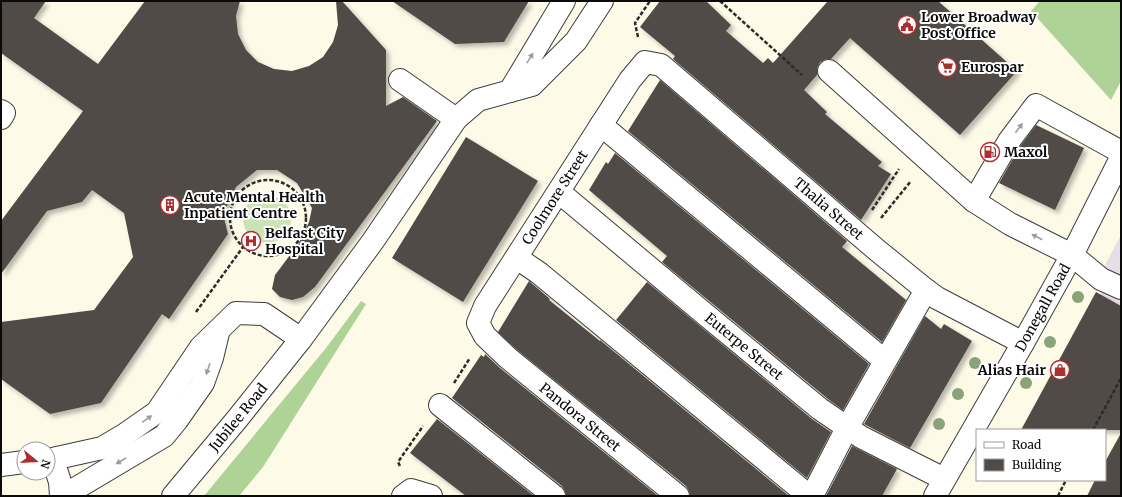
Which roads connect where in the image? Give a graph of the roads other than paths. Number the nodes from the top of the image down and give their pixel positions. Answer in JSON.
{"nodes":[{"id":1,"x":564,"y":1,"type":"edge"},
{"id":2,"x":602,"y":1,"type":"edge"},
{"id":3,"x":645,"y":62,"type":"joint"},
{"id":4,"x":829,"y":71,"type":"dead end"},
{"id":5,"x":400,"y":80,"type":"dead end"},
{"id":6,"x":510,"y":91,"type":"junction"},
{"id":7,"x":1,"y":111,"type":"edge"},
{"id":8,"x":1,"y":118,"type":"edge"},
{"id":9,"x":456,"y":119,"type":"junction"},
{"id":10,"x":602,"y":125,"type":"junction"},
{"id":11,"x":1121,"y":152,"type":"edge"},
{"id":12,"x":1121,"y":158,"type":"edge"},
{"id":13,"x":559,"y":192,"type":"junction"},
{"id":14,"x":974,"y":201,"type":"junction"},
{"id":15,"x":1072,"y":255,"type":"junction"},
{"id":16,"x":517,"y":258,"type":"junction"},
{"id":17,"x":1121,"y":288,"type":"edge"},
{"id":18,"x":926,"y":290,"type":"junction"},
{"id":19,"x":218,"y":332,"type":"junction"},
{"id":20,"x":484,"y":336,"type":"joint"},
{"id":21,"x":301,"y":339,"type":"junction"},
{"id":22,"x":1023,"y":343,"type":"junction"},
{"id":23,"x":885,"y":361,"type":"junction"},
{"id":24,"x":440,"y":405,"type":"dead end"},
{"id":25,"x":847,"y":428,"type":"junction"},
{"id":26,"x":56,"y":459,"type":"edge"},
{"id":27,"x":16,"y":463,"type":"edge"},
{"id":28,"x":1,"y":465,"type":"edge"},
{"id":29,"x":56,"y":473,"type":"edge"},
{"id":30,"x":940,"y":488,"type":"edge"},
{"id":31,"x":62,"y":496,"type":"edge"},
{"id":32,"x":173,"y":496,"type":"edge"},
{"id":33,"x":554,"y":496,"type":"edge"},
{"id":34,"x":678,"y":496,"type":"edge"},
{"id":35,"x":808,"y":496,"type":"edge"},
{"id":36,"x":812,"y":496,"type":"edge"}],
"edges":[{"from":6,"to":1,"type":"street","one_way":true},
{"from":2,"to":6,"type":"street","name":"Jubilee Road"},
{"from":3,"to":10,"type":"street","name":"Coolmore Street"},
{"from":3,"to":18,"type":"street","name":"Thalia Street"},
{"from":4,"to":14,"type":"street"},
{"from":5,"to":9,"type":"street"},
{"from":6,"to":9,"type":"street","name":"Jubilee Road"},
{"from":7,"to":8,"type":"street"},
{"from":9,"to":21,"type":"street","name":"Jubilee Road"},
{"from":10,"to":13,"type":"street","name":"Coolmore Street"},
{"from":10,"to":23,"type":"street"},
{"from":14,"to":11,"type":"street","one_way":true},
{"from":12,"to":15,"type":"street","name":"Donegall Road"},
{"from":13,"to":16,"type":"street","name":"Coolmore Street"},
{"from":13,"to":25,"type":"street","name":"Euterpe Street"},
{"from":15,"to":14,"type":"street","one_way":true},
{"from":15,"to":17,"type":"street"},
{"from":15,"to":22,"type":"street","name":"Donegall Road"},
{"from":16,"to":20,"type":"street","name":"Coolmore Street"},
{"from":16,"to":35,"type":"street"},
{"from":18,"to":22,"type":"street","name":"Thalia Street"},
{"from":18,"to":23,"type":"street"},
{"from":19,"to":21,"type":"street"},
{"from":26,"to":19,"type":"street","one_way":true},
{"from":19,"to":31,"type":"street","one_way":true},
{"from":20,"to":34,"type":"street","name":"Pandora Street"},
{"from":21,"to":32,"type":"street","name":"Jubilee Road"},
{"from":22,"to":30,"type":"street","name":"Donegall Road"},
{"from":23,"to":25,"type":"street"},
{"from":24,"to":33,"type":"street"},
{"from":25,"to":30,"type":"street","name":"Euterpe Street"},
{"from":25,"to":36,"type":"street"},
{"from":27,"to":28,"type":"street"},
{"from":29,"to":31,"type":"street"}]}
